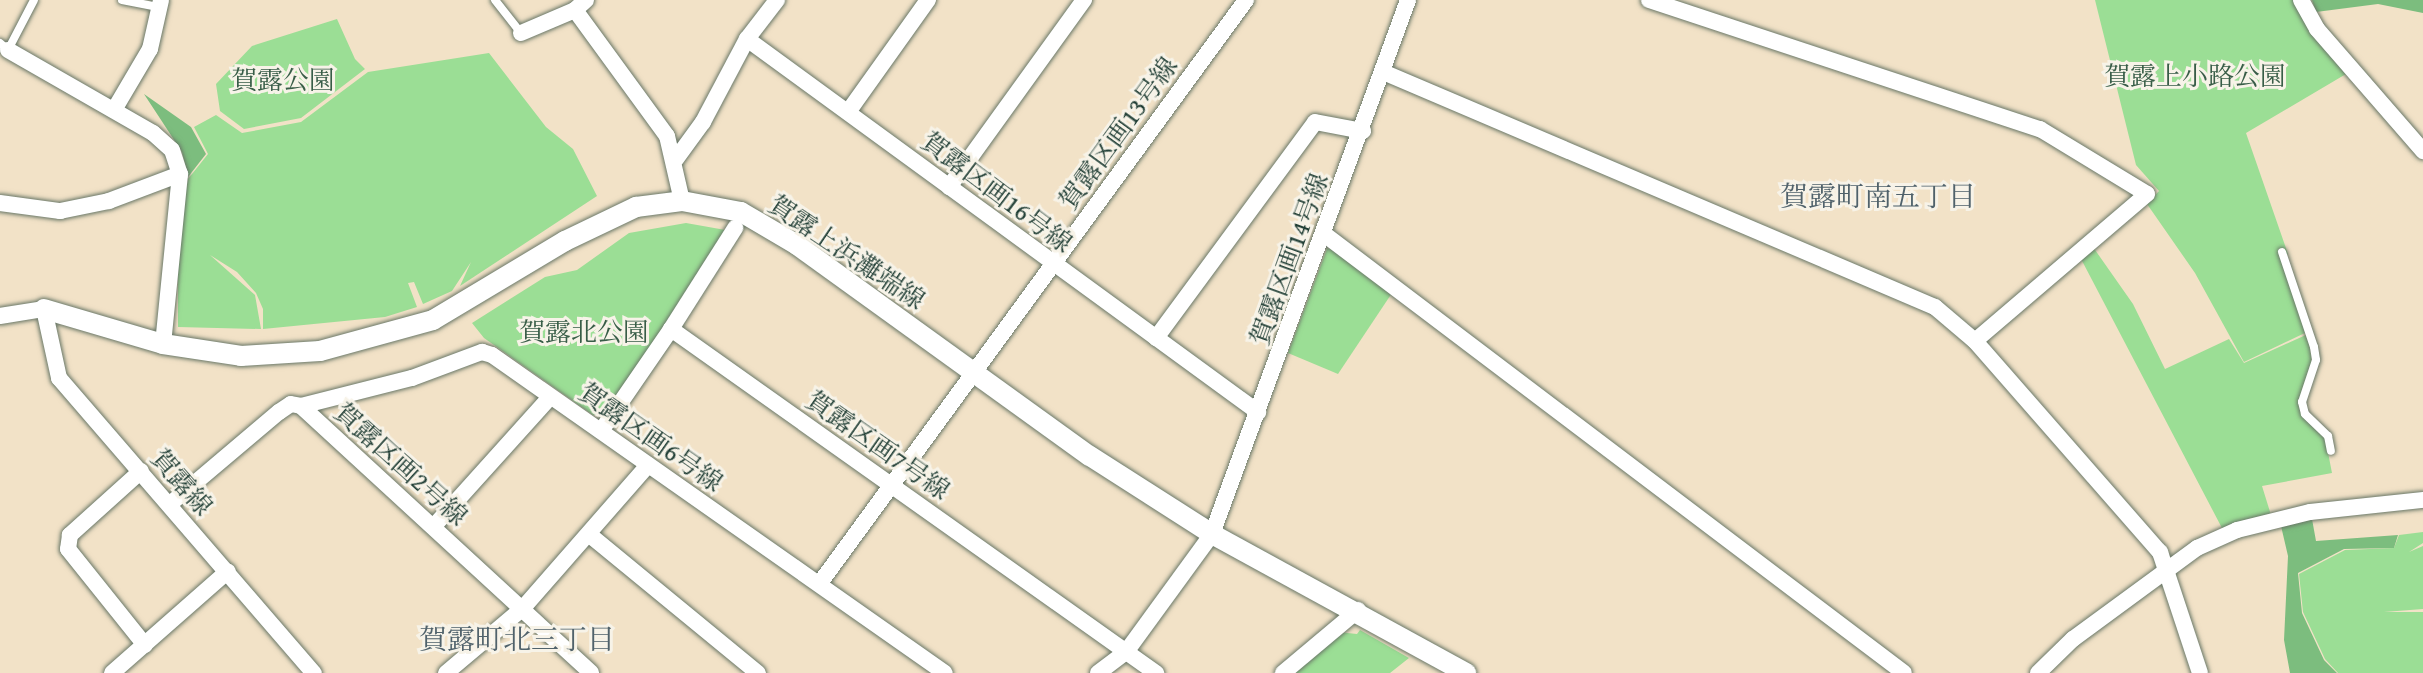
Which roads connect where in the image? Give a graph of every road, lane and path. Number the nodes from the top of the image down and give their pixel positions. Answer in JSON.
{"nodes":[{"id":1,"x":34,"y":0,"type":"edge"},
{"id":2,"x":122,"y":0,"type":"edge"},
{"id":3,"x":495,"y":0,"type":"edge"},
{"id":4,"x":777,"y":0,"type":"edge"},
{"id":5,"x":928,"y":0,"type":"edge"},
{"id":6,"x":1084,"y":0,"type":"edge"},
{"id":7,"x":1246,"y":0,"type":"edge"},
{"id":8,"x":1408,"y":0,"type":"edge"},
{"id":9,"x":1649,"y":0,"type":"edge"},
{"id":10,"x":2301,"y":0,"type":"edge"},
{"id":11,"x":160,"y":4,"type":"edge"},
{"id":12,"x":580,"y":5,"type":"edge"},
{"id":13,"x":521,"y":33,"type":"joint"},
{"id":14,"x":747,"y":39,"type":"junction"},
{"id":15,"x":4,"y":47,"type":"edge"},
{"id":16,"x":1383,"y":72,"type":"junction"},
{"id":17,"x":114,"y":110,"type":"junction"},
{"id":18,"x":848,"y":112,"type":"junction"},
{"id":19,"x":1363,"y":131,"type":"junction"},
{"id":20,"x":2423,"y":151,"type":"edge"},
{"id":21,"x":676,"y":159,"type":"junction"},
{"id":22,"x":180,"y":174,"type":"junction"},
{"id":23,"x":949,"y":187,"type":"junction"},
{"id":24,"x":682,"y":201,"type":"junction"},
{"id":25,"x":0,"y":203,"type":"edge"},
{"id":26,"x":735,"y":228,"type":"dead end"},
{"id":27,"x":1324,"y":234,"type":"junction"},
{"id":28,"x":2282,"y":252,"type":"dead end"},
{"id":29,"x":1052,"y":264,"type":"junction"},
{"id":30,"x":44,"y":309,"type":"junction"},
{"id":31,"x":0,"y":316,"type":"edge"},
{"id":32,"x":671,"y":329,"type":"junction"},
{"id":33,"x":1156,"y":338,"type":"junction"},
{"id":34,"x":1975,"y":341,"type":"junction"},
{"id":35,"x":163,"y":344,"type":"junction"},
{"id":36,"x":974,"y":373,"type":"junction"},
{"id":37,"x":550,"y":397,"type":"junction"},
{"id":38,"x":301,"y":406,"type":"junction"},
{"id":39,"x":1258,"y":412,"type":"junction"},
{"id":40,"x":601,"y":431,"type":"junction"},
{"id":41,"x":2331,"y":451,"type":"dead end"},
{"id":42,"x":648,"y":465,"type":"junction"},
{"id":43,"x":141,"y":471,"type":"junction"},
{"id":44,"x":890,"y":483,"type":"junction"},
{"id":45,"x":2423,"y":500,"type":"edge"},
{"id":46,"x":170,"y":504,"type":"junction"},
{"id":47,"x":434,"y":526,"type":"junction"},
{"id":48,"x":1212,"y":534,"type":"junction"},
{"id":49,"x":591,"y":536,"type":"junction"},
{"id":50,"x":2167,"y":568,"type":"junction"},
{"id":51,"x":228,"y":571,"type":"junction"},
{"id":52,"x":820,"y":583,"type":"junction"},
{"id":53,"x":523,"y":608,"type":"junction"},
{"id":54,"x":1358,"y":610,"type":"junction"},
{"id":55,"x":145,"y":645,"type":"junction"},
{"id":56,"x":1126,"y":652,"type":"junction"},
{"id":57,"x":112,"y":673,"type":"edge"},
{"id":58,"x":314,"y":673,"type":"edge"},
{"id":59,"x":446,"y":673,"type":"edge"},
{"id":60,"x":591,"y":673,"type":"edge"},
{"id":61,"x":758,"y":673,"type":"edge"},
{"id":62,"x":945,"y":673,"type":"edge"},
{"id":63,"x":1098,"y":673,"type":"edge"},
{"id":64,"x":1156,"y":673,"type":"edge"},
{"id":65,"x":1283,"y":673,"type":"edge"},
{"id":66,"x":1466,"y":673,"type":"edge"},
{"id":67,"x":1904,"y":673,"type":"edge"},
{"id":68,"x":2038,"y":673,"type":"edge"},
{"id":69,"x":2200,"y":673,"type":"edge"}],
"edges":[{"from":1,"to":15,"type":"lane"},
{"from":2,"to":11,"type":"lane"},
{"from":3,"to":13,"type":"lane"},
{"from":4,"to":14,"type":"street"},
{"from":5,"to":18,"type":"street"},
{"from":6,"to":23,"type":"street"},
{"from":7,"to":29,"type":"street","name":"賀露区画13号線"},
{"from":8,"to":16,"type":"street","name":"賀露区画14号線"},
{"from":9,"to":34,"type":"street"},
{"from":10,"to":20,"type":"street"},
{"from":11,"to":17,"type":"street"},
{"from":12,"to":13,"type":"street"},
{"from":12,"to":21,"type":"street"},
{"from":14,"to":18,"type":"street","name":"賀露区画16号線"},
{"from":14,"to":21,"type":"street"},
{"from":15,"to":17,"type":"street"},
{"from":16,"to":19,"type":"street","name":"賀露区画14号線"},
{"from":16,"to":34,"type":"street"},
{"from":17,"to":22,"type":"street"},
{"from":18,"to":23,"type":"street","name":"賀露区画16号線"},
{"from":19,"to":27,"type":"street","name":"賀露区画14号線"},
{"from":19,"to":33,"type":"street"},
{"from":21,"to":24,"type":"street"},
{"from":22,"to":25,"type":"street"},
{"from":22,"to":35,"type":"street"},
{"from":23,"to":29,"type":"street","name":"賀露区画16号線"},
{"from":24,"to":35,"type":"street","name":"賀露上浜灘端線"},
{"from":24,"to":36,"type":"street","name":"賀露上浜灘端線"},
{"from":26,"to":32,"type":"street"},
{"from":27,"to":39,"type":"street","name":"賀露区画14号線"},
{"from":27,"to":67,"type":"street"},
{"from":28,"to":41,"type":"lane"},
{"from":29,"to":33,"type":"street","name":"賀露区画16号線"},
{"from":29,"to":36,"type":"street","name":"賀露区画13号線"},
{"from":30,"to":31,"type":"street","name":"賀露上浜灘端線"},
{"from":30,"to":35,"type":"street","name":"賀露上浜灘端線"},
{"from":30,"to":43,"type":"street","name":"賀露線"},
{"from":32,"to":40,"type":"street"},
{"from":32,"to":44,"type":"street","name":"賀露区画7号線"},
{"from":33,"to":39,"type":"street","name":"賀露区画16号線"},
{"from":34,"to":50,"type":"street"},
{"from":36,"to":44,"type":"street","name":"賀露区画13号線"},
{"from":36,"to":48,"type":"street","name":"賀露上浜灘端線"},
{"from":37,"to":38,"type":"street","name":"賀露区画6号線"},
{"from":37,"to":40,"type":"street","name":"賀露区画6号線"},
{"from":37,"to":47,"type":"street"},
{"from":38,"to":46,"type":"street","name":"賀露区画2号線"},
{"from":38,"to":47,"type":"street","name":"賀露区画2号線"},
{"from":39,"to":48,"type":"street","name":"賀露区画14号線"},
{"from":40,"to":42,"type":"street","name":"賀露区画6号線"},
{"from":42,"to":49,"type":"street"},
{"from":42,"to":52,"type":"street","name":"賀露区画6号線"},
{"from":43,"to":46,"type":"street","name":"賀露線"},
{"from":43,"to":55,"type":"street"},
{"from":44,"to":52,"type":"street","name":"賀露区画13号線"},
{"from":44,"to":56,"type":"street","name":"賀露区画7号線"},
{"from":45,"to":50,"type":"street"},
{"from":46,"to":51,"type":"street","name":"賀露線"},
{"from":47,"to":53,"type":"street","name":"賀露区画2号線"},
{"from":48,"to":54,"type":"street","name":"賀露上浜灘端線"},
{"from":48,"to":56,"type":"street"},
{"from":49,"to":53,"type":"street"},
{"from":49,"to":61,"type":"street"},
{"from":50,"to":68,"type":"street"},
{"from":50,"to":69,"type":"street"},
{"from":51,"to":55,"type":"street"},
{"from":51,"to":58,"type":"street","name":"賀露線"},
{"from":52,"to":62,"type":"street","name":"賀露区画6号線"},
{"from":53,"to":59,"type":"street"},
{"from":53,"to":60,"type":"street","name":"賀露区画2号線"},
{"from":54,"to":65,"type":"street"},
{"from":54,"to":66,"type":"street","name":"賀露上浜灘端線"},
{"from":55,"to":57,"type":"street"},
{"from":56,"to":63,"type":"street"},
{"from":56,"to":64,"type":"street","name":"賀露区画7号線"}]}
